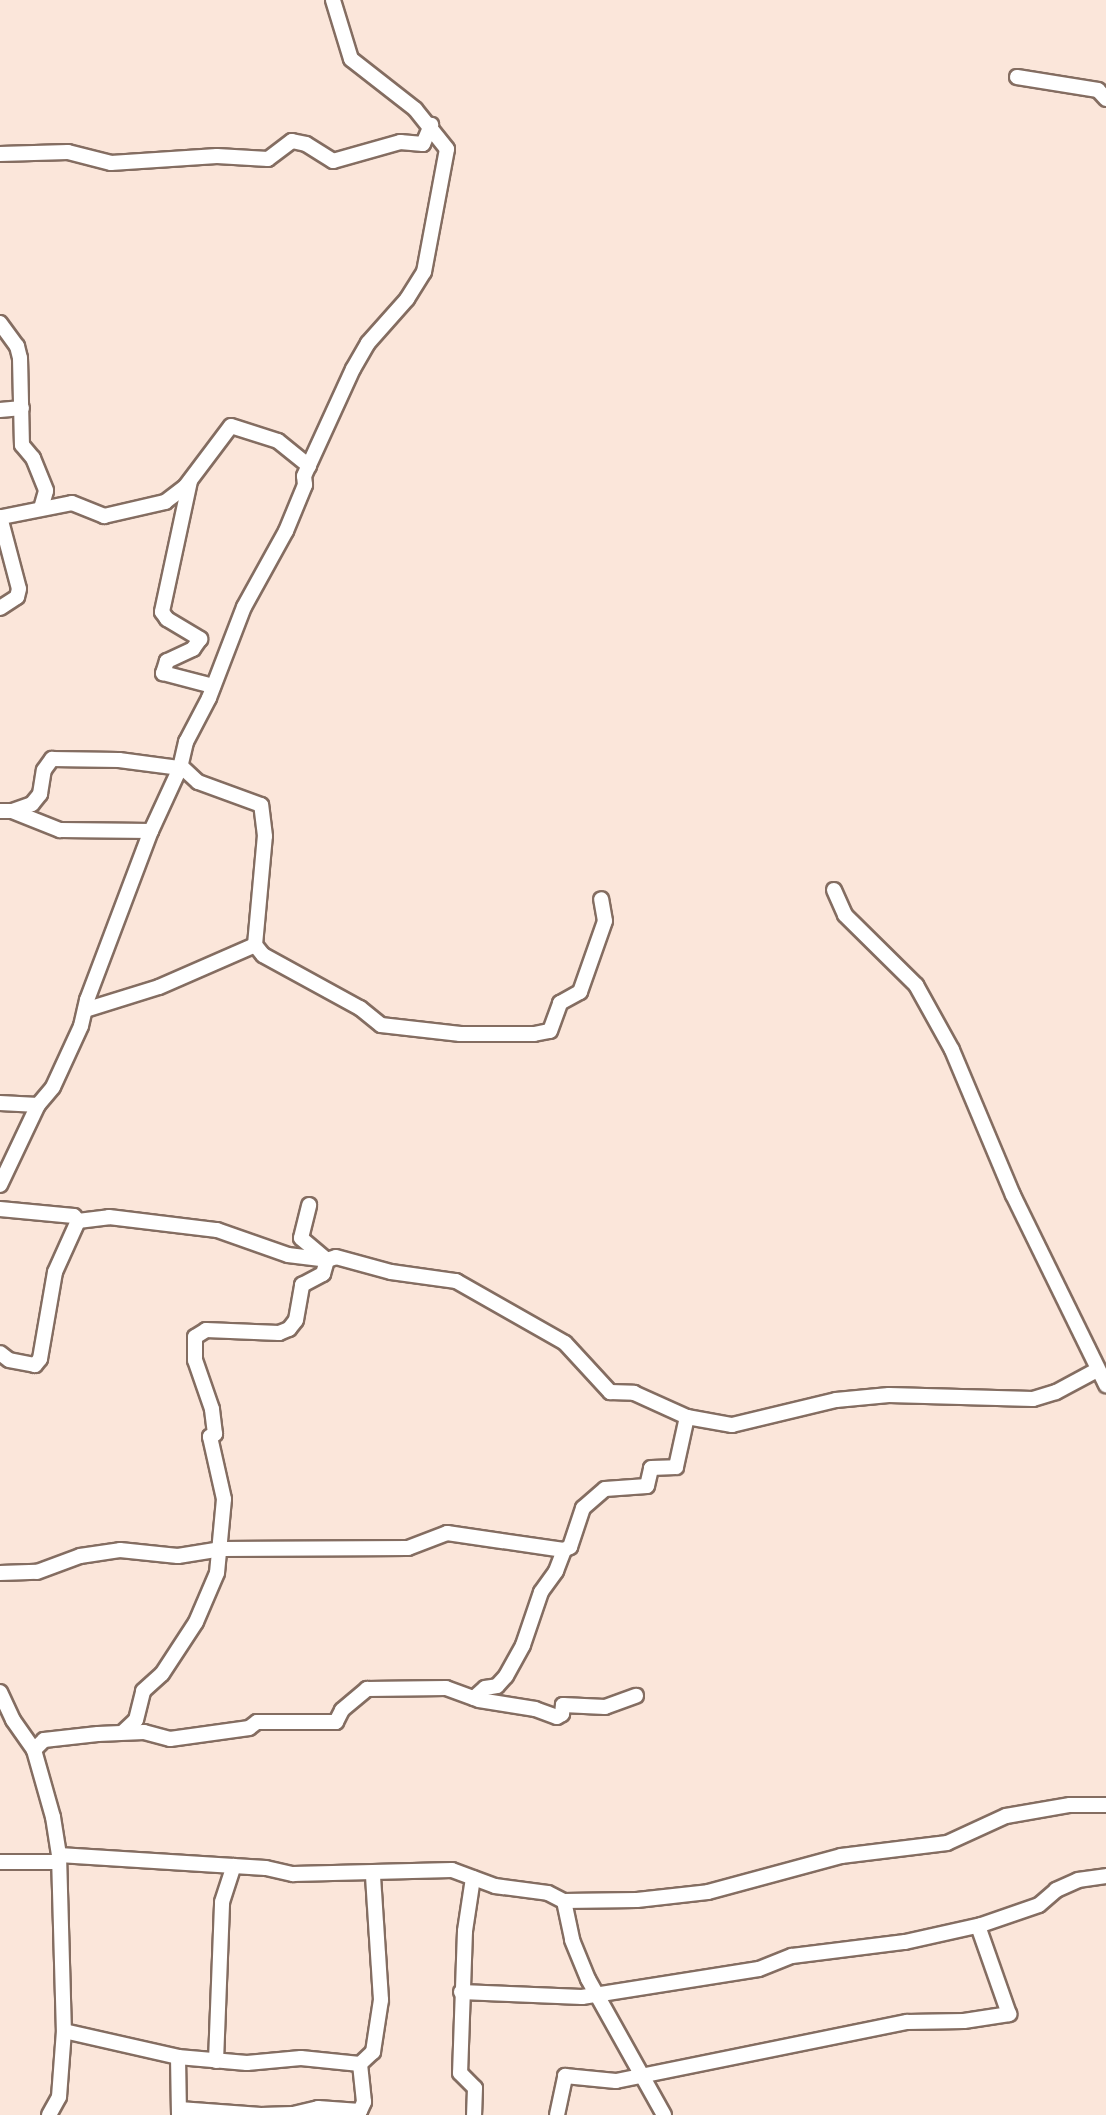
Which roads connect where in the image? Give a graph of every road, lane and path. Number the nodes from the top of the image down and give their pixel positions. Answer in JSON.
{"nodes":[{"id":1,"x":333,"y":0,"type":"edge"},
{"id":2,"x":1017,"y":77,"type":"dead end"},
{"id":3,"x":1106,"y":99,"type":"edge"},
{"id":4,"x":430,"y":125,"type":"junction"},
{"id":5,"x":0,"y":154,"type":"edge"},
{"id":6,"x":0,"y":323,"type":"edge"},
{"id":7,"x":22,"y":408,"type":"junction"},
{"id":8,"x":0,"y":410,"type":"edge"},
{"id":9,"x":309,"y":466,"type":"junction"},
{"id":10,"x":190,"y":481,"type":"junction"},
{"id":11,"x":41,"y":508,"type":"junction"},
{"id":12,"x":1,"y":517,"type":"edge"},
{"id":13,"x":0,"y":609,"type":"edge"},
{"id":14,"x":213,"y":686,"type":"junction"},
{"id":15,"x":181,"y":767,"type":"junction"},
{"id":16,"x":6,"y":811,"type":"edge"},
{"id":17,"x":151,"y":831,"type":"junction"},
{"id":18,"x":834,"y":890,"type":"dead end"},
{"id":19,"x":601,"y":898,"type":"dead end"},
{"id":20,"x":255,"y":945,"type":"junction"},
{"id":21,"x":85,"y":1010,"type":"junction"},
{"id":22,"x":0,"y":1103,"type":"edge"},
{"id":23,"x":38,"y":1105,"type":"junction"},
{"id":24,"x":0,"y":1185,"type":"edge"},
{"id":25,"x":309,"y":1205,"type":"dead end"},
{"id":26,"x":0,"y":1209,"type":"edge"},
{"id":27,"x":78,"y":1221,"type":"junction"},
{"id":28,"x":327,"y":1260,"type":"junction"},
{"id":29,"x":0,"y":1353,"type":"edge"},
{"id":30,"x":1097,"y":1370,"type":"junction"},
{"id":31,"x":1106,"y":1386,"type":"edge"},
{"id":32,"x":687,"y":1417,"type":"junction"},
{"id":33,"x":220,"y":1550,"type":"junction"},
{"id":34,"x":564,"y":1550,"type":"junction"},
{"id":35,"x":0,"y":1573,"type":"edge"},
{"id":36,"x":0,"y":1692,"type":"edge"},
{"id":37,"x":636,"y":1696,"type":"dead end"},
{"id":38,"x":474,"y":1698,"type":"junction"},
{"id":39,"x":6,"y":1721,"type":"edge"},
{"id":40,"x":124,"y":1731,"type":"junction"},
{"id":41,"x":34,"y":1750,"type":"junction"},
{"id":42,"x":1106,"y":1805,"type":"edge"},
{"id":43,"x":59,"y":1859,"type":"junction"},
{"id":44,"x":0,"y":1862,"type":"edge"},
{"id":45,"x":234,"y":1866,"type":"junction"},
{"id":46,"x":373,"y":1875,"type":"junction"},
{"id":47,"x":1106,"y":1876,"type":"edge"},
{"id":48,"x":473,"y":1878,"type":"junction"},
{"id":49,"x":564,"y":1901,"type":"junction"},
{"id":50,"x":978,"y":1926,"type":"junction"},
{"id":51,"x":461,"y":1992,"type":"junction"},
{"id":52,"x":597,"y":1994,"type":"junction"},
{"id":53,"x":64,"y":2031,"type":"junction"},
{"id":54,"x":178,"y":2057,"type":"junction"},
{"id":55,"x":216,"y":2061,"type":"junction"},
{"id":56,"x":360,"y":2064,"type":"junction"},
{"id":57,"x":644,"y":2077,"type":"junction"},
{"id":58,"x":179,"y":2112,"type":"edge"},
{"id":59,"x":49,"y":2115,"type":"edge"},
{"id":60,"x":474,"y":2115,"type":"edge"},
{"id":61,"x":556,"y":2115,"type":"edge"},
{"id":62,"x":664,"y":2115,"type":"edge"}],
"edges":[{"from":1,"to":4,"type":"street"},
{"from":2,"to":3,"type":"street"},
{"from":4,"to":5,"type":"street"},
{"from":4,"to":9,"type":"street"},
{"from":6,"to":7,"type":"street"},
{"from":7,"to":8,"type":"street"},
{"from":7,"to":11,"type":"street"},
{"from":9,"to":10,"type":"street"},
{"from":9,"to":14,"type":"street"},
{"from":10,"to":11,"type":"street"},
{"from":10,"to":14,"type":"street"},
{"from":11,"to":12,"type":"street"},
{"from":12,"to":13,"type":"street"},
{"from":14,"to":15,"type":"street"},
{"from":15,"to":16,"type":"street"},
{"from":15,"to":17,"type":"street"},
{"from":15,"to":20,"type":"street"},
{"from":16,"to":17,"type":"street"},
{"from":17,"to":21,"type":"street"},
{"from":18,"to":30,"type":"street"},
{"from":19,"to":20,"type":"street"},
{"from":20,"to":21,"type":"street"},
{"from":21,"to":23,"type":"street"},
{"from":22,"to":23,"type":"street"},
{"from":23,"to":24,"type":"street"},
{"from":25,"to":28,"type":"street"},
{"from":26,"to":27,"type":"street"},
{"from":27,"to":28,"type":"street"},
{"from":27,"to":29,"type":"street"},
{"from":28,"to":32,"type":"street"},
{"from":28,"to":33,"type":"street"},
{"from":30,"to":31,"type":"street"},
{"from":30,"to":32,"type":"street"},
{"from":32,"to":34,"type":"street"},
{"from":33,"to":34,"type":"street"},
{"from":33,"to":35,"type":"street"},
{"from":33,"to":40,"type":"street"},
{"from":34,"to":38,"type":"street"},
{"from":36,"to":39,"type":"street"},
{"from":37,"to":38,"type":"street"},
{"from":38,"to":40,"type":"street"},
{"from":39,"to":41,"type":"street"},
{"from":40,"to":41,"type":"street"},
{"from":41,"to":43,"type":"street"},
{"from":42,"to":49,"type":"street"},
{"from":43,"to":44,"type":"street"},
{"from":43,"to":45,"type":"street"},
{"from":43,"to":53,"type":"street"},
{"from":45,"to":46,"type":"street"},
{"from":45,"to":55,"type":"street"},
{"from":46,"to":48,"type":"street"},
{"from":46,"to":56,"type":"street"},
{"from":47,"to":50,"type":"street"},
{"from":48,"to":49,"type":"street"},
{"from":48,"to":51,"type":"street"},
{"from":49,"to":52,"type":"street"},
{"from":50,"to":52,"type":"street"},
{"from":50,"to":57,"type":"street"},
{"from":51,"to":52,"type":"street"},
{"from":51,"to":60,"type":"street"},
{"from":52,"to":57,"type":"street"},
{"from":53,"to":54,"type":"street"},
{"from":53,"to":59,"type":"street"},
{"from":54,"to":55,"type":"street"},
{"from":54,"to":58,"type":"street"},
{"from":55,"to":56,"type":"street"},
{"from":56,"to":58,"type":"street"},
{"from":57,"to":61,"type":"street"},
{"from":57,"to":62,"type":"street"}]}
